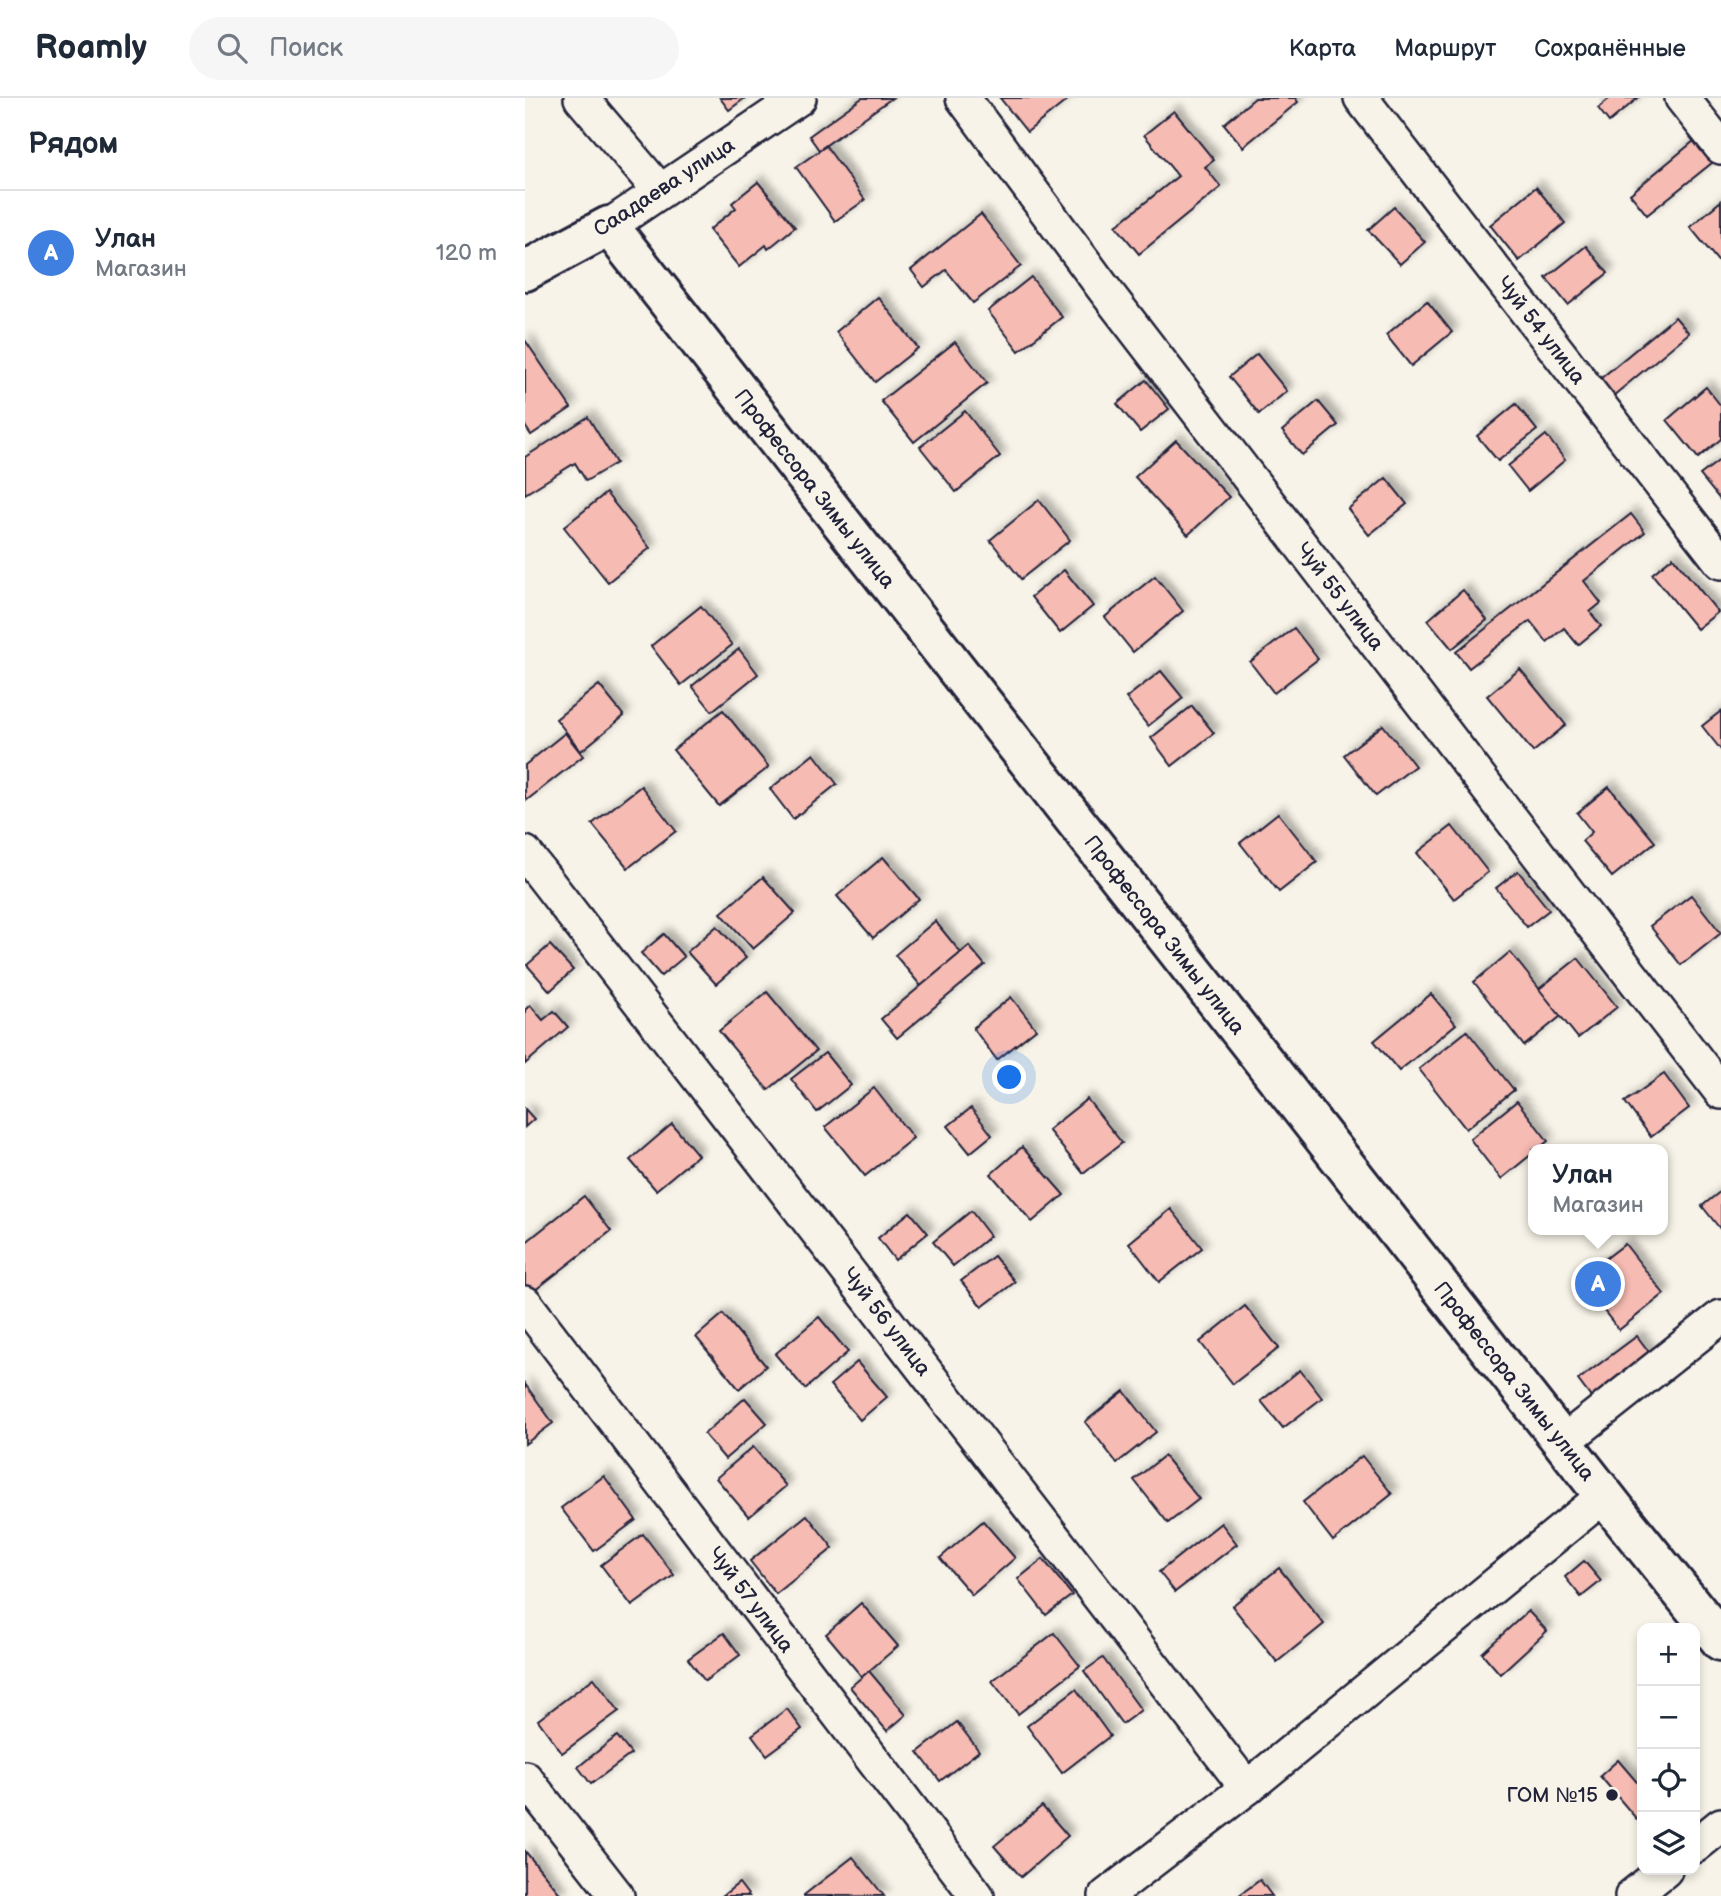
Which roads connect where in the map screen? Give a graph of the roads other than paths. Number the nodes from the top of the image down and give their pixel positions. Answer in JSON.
{"nodes":[{"id":1,"x":581,"y":98,"type":"edge"},
{"id":2,"x":799,"y":98,"type":"edge"},
{"id":3,"x":963,"y":98,"type":"edge"},
{"id":4,"x":1361,"y":98,"type":"edge"},
{"id":5,"x":1682,"y":98,"type":"edge"},
{"id":6,"x":1721,"y":147,"type":"edge"},
{"id":7,"x":660,"y":191,"type":"junction"},
{"id":8,"x":609,"y":226,"type":"junction"},
{"id":9,"x":525,"y":271,"type":"edge"},
{"id":10,"x":1721,"y":562,"type":"edge"},
{"id":11,"x":525,"y":853,"type":"edge"},
{"id":12,"x":1721,"y":1093,"type":"edge"},
{"id":13,"x":525,"y":1303,"type":"edge"},
{"id":14,"x":1721,"y":1317,"type":"edge"},
{"id":15,"x":1563,"y":1442,"type":"junction"},
{"id":16,"x":1605,"y":1495,"type":"junction"},
{"id":17,"x":1721,"y":1641,"type":"edge"},
{"id":18,"x":525,"y":1778,"type":"edge"},
{"id":19,"x":1247,"y":1788,"type":"junction"},
{"id":20,"x":1721,"y":1825,"type":"edge"},
{"id":21,"x":1700,"y":1842,"type":"edge"},
{"id":22,"x":1659,"y":1875,"type":"edge"},
{"id":23,"x":617,"y":1896,"type":"edge"},
{"id":24,"x":977,"y":1896,"type":"edge"},
{"id":25,"x":1106,"y":1896,"type":"edge"},
{"id":26,"x":1632,"y":1896,"type":"edge"}],
"edges":[{"from":1,"to":7,"type":"street"},
{"from":2,"to":7,"type":"street","name":"Саадаева улица"},
{"from":3,"to":12,"type":"street","name":"Чуй 55 улица"},
{"from":4,"to":10,"type":"street","name":"Чуй 54 улица"},
{"from":5,"to":6,"type":"street"},
{"from":7,"to":8,"type":"street","name":"Саадаева улица"},
{"from":8,"to":9,"type":"street","name":"Саадаева улица"},
{"from":8,"to":15,"type":"street","name":"Профессора Зимы улица"},
{"from":11,"to":19,"type":"street","name":"Чуй 56 улица"},
{"from":13,"to":24,"type":"street","name":"Чуй 57 улица"},
{"from":14,"to":15,"type":"street"},
{"from":15,"to":16,"type":"street","name":"Профессора Зимы улица"},
{"from":16,"to":17,"type":"street","name":"Профессора Зимы улица"},
{"from":16,"to":19,"type":"street"},
{"from":18,"to":23,"type":"street"},
{"from":19,"to":25,"type":"street"},
{"from":20,"to":21,"type":"street"},
{"from":22,"to":26,"type":"street"}]}
